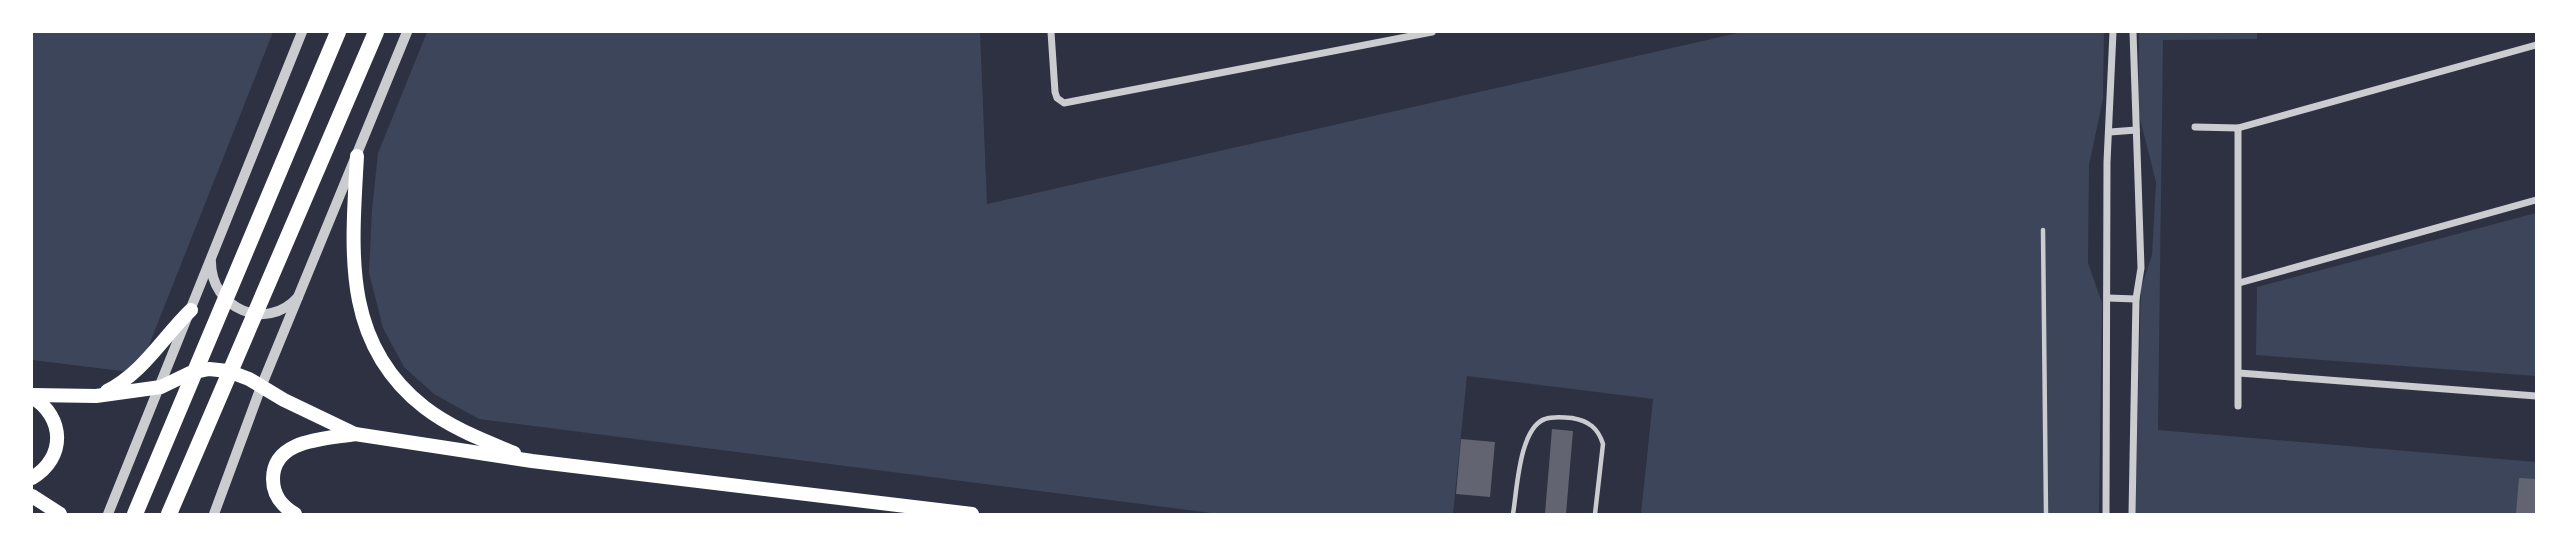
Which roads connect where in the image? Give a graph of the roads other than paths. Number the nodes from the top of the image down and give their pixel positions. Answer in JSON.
{"nodes":[{"id":1,"x":302,"y":32,"type":"edge"},
{"id":2,"x":338,"y":32,"type":"edge"},
{"id":3,"x":376,"y":32,"type":"edge"},
{"id":4,"x":407,"y":32,"type":"edge"},
{"id":5,"x":1051,"y":32,"type":"edge"},
{"id":6,"x":1432,"y":32,"type":"edge"},
{"id":7,"x":2113,"y":32,"type":"edge"},
{"id":8,"x":2133,"y":32,"type":"edge"},
{"id":9,"x":2536,"y":45,"type":"edge"},
{"id":10,"x":2195,"y":127,"type":"dead end"},
{"id":11,"x":2238,"y":128,"type":"junction"},
{"id":12,"x":2137,"y":130,"type":"junction"},
{"id":13,"x":2110,"y":132,"type":"junction"},
{"id":14,"x":357,"y":156,"type":"junction"},
{"id":15,"x":2536,"y":200,"type":"edge"},
{"id":16,"x":2043,"y":230,"type":"dead end"},
{"id":17,"x":211,"y":259,"type":"junction"},
{"id":18,"x":2239,"y":283,"type":"junction"},
{"id":19,"x":301,"y":293,"type":"junction"},
{"id":20,"x":2108,"y":298,"type":"junction"},
{"id":21,"x":2136,"y":299,"type":"junction"},
{"id":22,"x":191,"y":310,"type":"junction"},
{"id":23,"x":2239,"y":373,"type":"junction"},
{"id":24,"x":161,"y":387,"type":"junction"},
{"id":25,"x":261,"y":387,"type":"junction"},
{"id":26,"x":32,"y":396,"type":"edge"},
{"id":27,"x":96,"y":396,"type":"junction"},
{"id":28,"x":2536,"y":396,"type":"edge"},
{"id":29,"x":2238,"y":406,"type":"dead end"},
{"id":30,"x":355,"y":434,"type":"junction"},
{"id":31,"x":532,"y":461,"type":"junction"},
{"id":32,"x":32,"y":478,"type":"edge"},
{"id":33,"x":32,"y":496,"type":"edge"},
{"id":34,"x":60,"y":514,"type":"edge"},
{"id":35,"x":108,"y":514,"type":"edge"},
{"id":36,"x":135,"y":514,"type":"edge"},
{"id":37,"x":169,"y":514,"type":"edge"},
{"id":38,"x":214,"y":514,"type":"edge"},
{"id":39,"x":295,"y":514,"type":"edge"},
{"id":40,"x":972,"y":514,"type":"edge"},
{"id":41,"x":1513,"y":514,"type":"edge"},
{"id":42,"x":1595,"y":514,"type":"edge"},
{"id":43,"x":2046,"y":514,"type":"edge"},
{"id":44,"x":2105,"y":514,"type":"edge"},
{"id":45,"x":2132,"y":514,"type":"edge"}],
"edges":[{"from":1,"to":17,"type":"street"},
{"from":2,"to":36,"type":"highway"},
{"from":3,"to":37,"type":"highway"},
{"from":4,"to":14,"type":"street"},
{"from":5,"to":6,"type":"street"},
{"from":7,"to":13,"type":"street"},
{"from":8,"to":12,"type":"street"},
{"from":9,"to":11,"type":"street"},
{"from":10,"to":11,"type":"street"},
{"from":11,"to":18,"type":"street"},
{"from":12,"to":13,"type":"street"},
{"from":12,"to":21,"type":"street"},
{"from":13,"to":20,"type":"street"},
{"from":14,"to":19,"type":"street"},
{"from":14,"to":31,"type":"main road"},
{"from":15,"to":18,"type":"street"},
{"from":16,"to":43,"type":"lane"},
{"from":17,"to":19,"type":"street"},
{"from":17,"to":22,"type":"street"},
{"from":18,"to":23,"type":"street"},
{"from":19,"to":25,"type":"street"},
{"from":20,"to":21,"type":"street"},
{"from":20,"to":44,"type":"street"},
{"from":21,"to":45,"type":"street"},
{"from":22,"to":24,"type":"street"},
{"from":22,"to":27,"type":"main road"},
{"from":23,"to":28,"type":"street"},
{"from":23,"to":29,"type":"street"},
{"from":24,"to":25,"type":"main road"},
{"from":24,"to":27,"type":"main road"},
{"from":24,"to":35,"type":"street"},
{"from":25,"to":30,"type":"main road"},
{"from":25,"to":38,"type":"street"},
{"from":26,"to":27,"type":"main road"},
{"from":26,"to":32,"type":"main road"},
{"from":30,"to":31,"type":"main road"},
{"from":30,"to":39,"type":"main road"},
{"from":31,"to":40,"type":"main road"},
{"from":33,"to":34,"type":"main road"},
{"from":41,"to":42,"type":"lane"}]}
